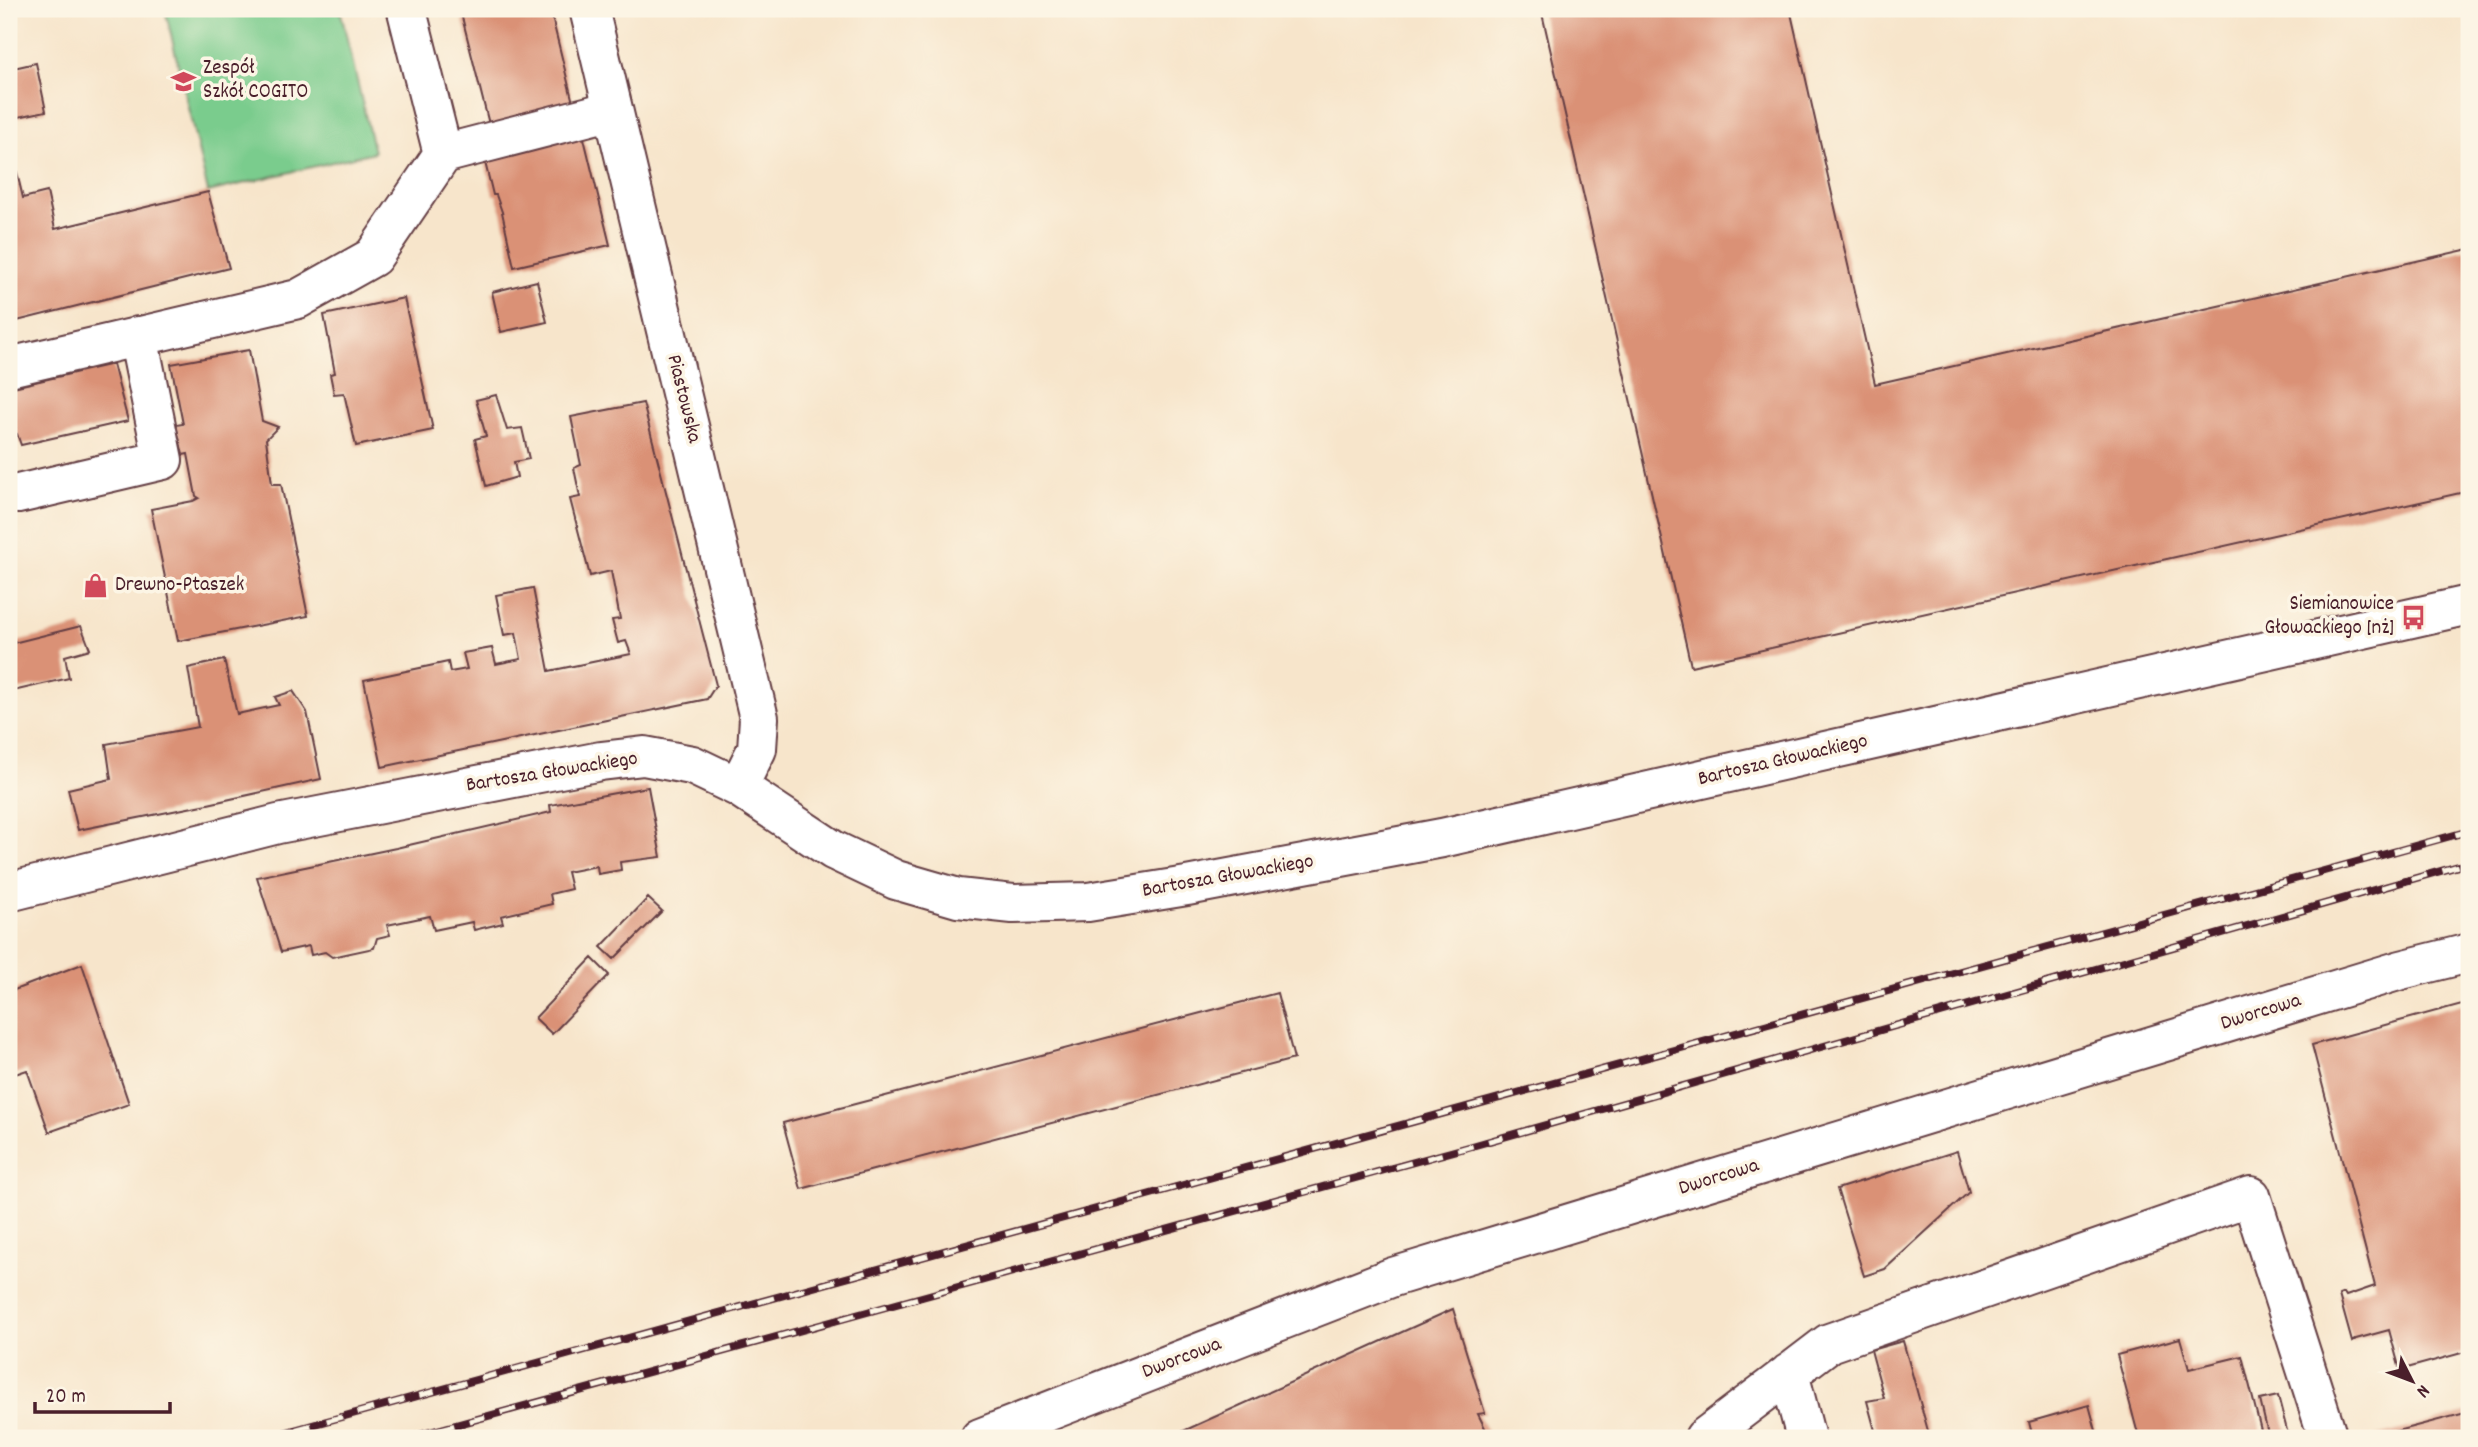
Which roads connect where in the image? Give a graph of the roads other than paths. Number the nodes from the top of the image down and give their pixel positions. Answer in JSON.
{"nodes":[{"id":1,"x":589,"y":9,"type":"edge"},
{"id":2,"x":407,"y":11,"type":"dead end"},
{"id":3,"x":613,"y":110,"type":"junction"},
{"id":4,"x":443,"y":154,"type":"junction"},
{"id":5,"x":138,"y":336,"type":"junction"},
{"id":6,"x":9,"y":367,"type":"edge"},
{"id":7,"x":18,"y":494,"type":"dead end"},
{"id":8,"x":2469,"y":604,"type":"edge"},
{"id":9,"x":738,"y":787,"type":"junction"},
{"id":10,"x":9,"y":892,"type":"edge"},
{"id":11,"x":2469,"y":953,"type":"edge"},
{"id":12,"x":1789,"y":1373,"type":"junction"},
{"id":13,"x":2326,"y":1431,"type":"dead end"},
{"id":14,"x":980,"y":1438,"type":"edge"},
{"id":15,"x":1704,"y":1438,"type":"edge"},
{"id":16,"x":1806,"y":1438,"type":"edge"}],
"edges":[{"from":1,"to":3,"type":"street","name":"Piastowska"},
{"from":2,"to":4,"type":"street"},
{"from":3,"to":4,"type":"street"},
{"from":3,"to":9,"type":"street","name":"Piastowska"},
{"from":4,"to":5,"type":"street"},
{"from":5,"to":6,"type":"street"},
{"from":5,"to":7,"type":"street"},
{"from":8,"to":9,"type":"street","name":"Bartosza Głowackiego"},
{"from":9,"to":10,"type":"street","name":"Bartosza Głowackiego"},
{"from":11,"to":14,"type":"street","name":"Dworcowa"},
{"from":12,"to":13,"type":"street"},
{"from":12,"to":15,"type":"street"},
{"from":12,"to":16,"type":"street"}]}
